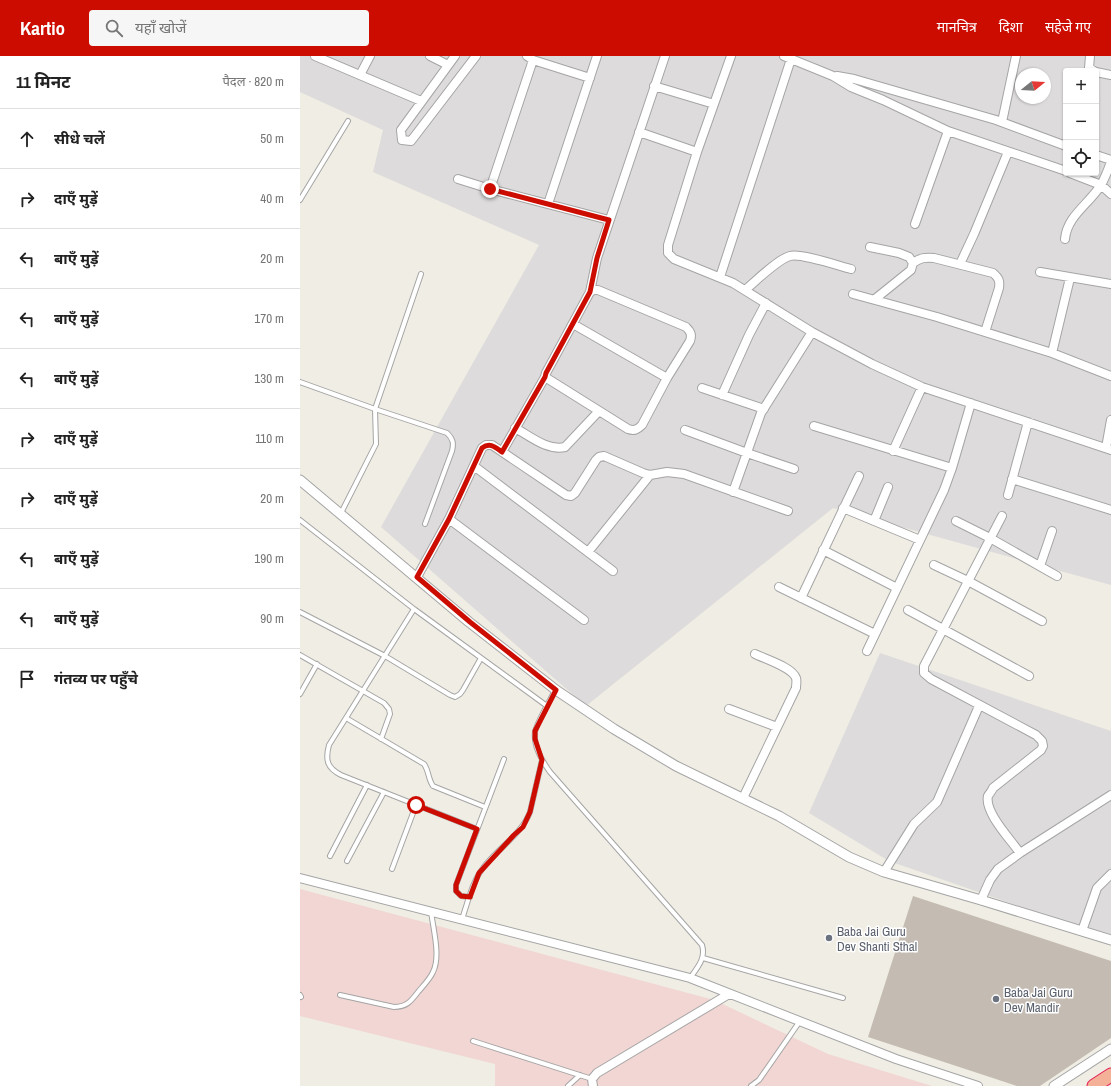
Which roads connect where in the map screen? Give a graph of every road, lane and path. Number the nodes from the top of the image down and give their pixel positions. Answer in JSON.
{"nodes":[{"id":1,"x":315,"y":56,"type":"edge"},
{"id":2,"x":370,"y":56,"type":"edge"},
{"id":3,"x":430,"y":56,"type":"edge"},
{"id":4,"x":455,"y":56,"type":"edge"},
{"id":5,"x":476,"y":56,"type":"edge"},
{"id":6,"x":598,"y":56,"type":"edge"},
{"id":7,"x":665,"y":56,"type":"edge"},
{"id":8,"x":730,"y":56,"type":"edge"},
{"id":9,"x":1016,"y":56,"type":"edge"},
{"id":10,"x":1090,"y":56,"type":"edge"},
{"id":11,"x":530,"y":58,"type":"edge"},
{"id":12,"x":791,"y":58,"type":"edge"},
{"id":13,"x":448,"y":65,"type":"junction"},
{"id":14,"x":1089,"y":68,"type":"edge"},
{"id":15,"x":1099,"y":73,"type":"edge"},
{"id":16,"x":360,"y":75,"type":"junction"},
{"id":17,"x":1111,"y":75,"type":"edge"},
{"id":18,"x":833,"y":76,"type":"junction"},
{"id":19,"x":590,"y":78,"type":"junction"},
{"id":20,"x":654,"y":86,"type":"junction"},
{"id":21,"x":421,"y":101,"type":"junction"},
{"id":22,"x":714,"y":104,"type":"junction"},
{"id":23,"x":348,"y":121,"type":"dead end"},
{"id":24,"x":1002,"y":122,"type":"junction"},
{"id":25,"x":948,"y":131,"type":"junction"},
{"id":26,"x":639,"y":132,"type":"junction"},
{"id":27,"x":1063,"y":145,"type":"edge"},
{"id":28,"x":698,"y":152,"type":"junction"},
{"id":29,"x":1008,"y":152,"type":"junction"},
{"id":30,"x":1099,"y":156,"type":"edge"},
{"id":31,"x":1111,"y":161,"type":"edge"},
{"id":32,"x":1063,"y":171,"type":"edge"},
{"id":33,"x":1078,"y":176,"type":"edge"},
{"id":34,"x":458,"y":179,"type":"dead end"},
{"id":35,"x":1101,"y":185,"type":"junction"},
{"id":36,"x":490,"y":189,"type":"junction"},
{"id":37,"x":1111,"y":194,"type":"edge"},
{"id":38,"x":300,"y":200,"type":"edge"},
{"id":39,"x":548,"y":204,"type":"junction"},
{"id":40,"x":609,"y":220,"type":"junction"},
{"id":41,"x":915,"y":224,"type":"dead end"},
{"id":42,"x":1065,"y":239,"type":"dead end"},
{"id":43,"x":870,"y":247,"type":"dead end"},
{"id":44,"x":913,"y":263,"type":"junction"},
{"id":45,"x":960,"y":264,"type":"junction"},
{"id":46,"x":851,"y":269,"type":"dead end"},
{"id":47,"x":1040,"y":272,"type":"dead end"},
{"id":48,"x":421,"y":274,"type":"dead end"},
{"id":49,"x":720,"y":277,"type":"junction"},
{"id":50,"x":1070,"y":278,"type":"junction"},
{"id":51,"x":1111,"y":284,"type":"edge"},
{"id":52,"x":745,"y":290,"type":"junction"},
{"id":53,"x":590,"y":292,"type":"junction"},
{"id":54,"x":853,"y":294,"type":"dead end"},
{"id":55,"x":875,"y":299,"type":"junction"},
{"id":56,"x":766,"y":303,"type":"junction"},
{"id":57,"x":573,"y":324,"type":"junction"},
{"id":58,"x":812,"y":332,"type":"junction"},
{"id":59,"x":985,"y":332,"type":"junction"},
{"id":60,"x":1052,"y":354,"type":"junction"},
{"id":61,"x":1111,"y":376,"type":"edge"},
{"id":62,"x":545,"y":377,"type":"junction"},
{"id":63,"x":667,"y":378,"type":"junction"},
{"id":64,"x":300,"y":382,"type":"edge"},
{"id":65,"x":922,"y":387,"type":"junction"},
{"id":66,"x":702,"y":388,"type":"dead end"},
{"id":67,"x":722,"y":395,"type":"junction"},
{"id":68,"x":971,"y":403,"type":"junction"},
{"id":69,"x":764,"y":409,"type":"junction"},
{"id":70,"x":375,"y":410,"type":"junction"},
{"id":71,"x":599,"y":411,"type":"junction"},
{"id":72,"x":1111,"y":420,"type":"edge"},
{"id":73,"x":1028,"y":422,"type":"junction"},
{"id":74,"x":814,"y":426,"type":"dead end"},
{"id":75,"x":515,"y":428,"type":"junction"},
{"id":76,"x":685,"y":430,"type":"dead end"},
{"id":77,"x":1108,"y":449,"type":"edge"},
{"id":78,"x":893,"y":451,"type":"junction"},
{"id":79,"x":502,"y":452,"type":"junction"},
{"id":80,"x":747,"y":453,"type":"junction"},
{"id":81,"x":474,"y":466,"type":"junction"},
{"id":82,"x":952,"y":468,"type":"junction"},
{"id":83,"x":794,"y":469,"type":"dead end"},
{"id":84,"x":650,"y":475,"type":"junction"},
{"id":85,"x":859,"y":476,"type":"dead end"},
{"id":86,"x":1012,"y":478,"type":"junction"},
{"id":87,"x":300,"y":480,"type":"edge"},
{"id":88,"x":888,"y":487,"type":"dead end"},
{"id":89,"x":733,"y":492,"type":"junction"},
{"id":90,"x":1008,"y":495,"type":"dead end"},
{"id":91,"x":844,"y":508,"type":"junction"},
{"id":92,"x":1111,"y":510,"type":"edge"},
{"id":93,"x":788,"y":511,"type":"dead end"},
{"id":94,"x":341,"y":513,"type":"junction"},
{"id":95,"x":1002,"y":516,"type":"dead end"},
{"id":96,"x":449,"y":519,"type":"junction"},
{"id":97,"x":300,"y":520,"type":"edge"},
{"id":98,"x":874,"y":520,"type":"junction"},
{"id":99,"x":956,"y":521,"type":"dead end"},
{"id":100,"x":425,"y":524,"type":"dead end"},
{"id":101,"x":1052,"y":531,"type":"dead end"},
{"id":102,"x":990,"y":538,"type":"junction"},
{"id":103,"x":920,"y":540,"type":"junction"},
{"id":104,"x":823,"y":550,"type":"junction"},
{"id":105,"x":588,"y":552,"type":"junction"},
{"id":106,"x":934,"y":565,"type":"dead end"},
{"id":107,"x":1040,"y":566,"type":"junction"},
{"id":108,"x":613,"y":571,"type":"dead end"},
{"id":109,"x":1057,"y":576,"type":"dead end"},
{"id":110,"x":417,"y":577,"type":"junction"},
{"id":111,"x":968,"y":581,"type":"junction"},
{"id":112,"x":779,"y":587,"type":"dead end"},
{"id":113,"x":897,"y":588,"type":"junction"},
{"id":114,"x":801,"y":598,"type":"junction"},
{"id":115,"x":414,"y":609,"type":"junction"},
{"id":116,"x":908,"y":610,"type":"dead end"},
{"id":117,"x":300,"y":612,"type":"edge"},
{"id":118,"x":584,"y":620,"type":"dead end"},
{"id":119,"x":1042,"y":620,"type":"dead end"},
{"id":120,"x":944,"y":629,"type":"junction"},
{"id":121,"x":875,"y":634,"type":"junction"},
{"id":122,"x":867,"y":651,"type":"dead end"},
{"id":123,"x":300,"y":654,"type":"edge"},
{"id":124,"x":755,"y":654,"type":"dead end"},
{"id":125,"x":385,"y":656,"type":"junction"},
{"id":126,"x":481,"y":658,"type":"junction"},
{"id":127,"x":317,"y":664,"type":"junction"},
{"id":128,"x":1029,"y":676,"type":"dead end"},
{"id":129,"x":556,"y":690,"type":"junction"},
{"id":130,"x":363,"y":691,"type":"junction"},
{"id":131,"x":300,"y":694,"type":"edge"},
{"id":132,"x":547,"y":706,"type":"junction"},
{"id":133,"x":979,"y":706,"type":"junction"},
{"id":134,"x":729,"y":708,"type":"dead end"},
{"id":135,"x":346,"y":718,"type":"junction"},
{"id":136,"x":777,"y":727,"type":"junction"},
{"id":137,"x":381,"y":739,"type":"junction"},
{"id":138,"x":504,"y":759,"type":"dead end"},
{"id":139,"x":542,"y":760,"type":"junction"},
{"id":140,"x":367,"y":785,"type":"junction"},
{"id":141,"x":384,"y":792,"type":"junction"},
{"id":142,"x":1111,"y":795,"type":"edge"},
{"id":143,"x":742,"y":798,"type":"junction"},
{"id":144,"x":416,"y":805,"type":"junction"},
{"id":145,"x":485,"y":807,"type":"junction"},
{"id":146,"x":477,"y":829,"type":"junction"},
{"id":147,"x":1020,"y":853,"type":"junction"},
{"id":148,"x":330,"y":856,"type":"dead end"},
{"id":149,"x":347,"y":861,"type":"dead end"},
{"id":150,"x":392,"y":869,"type":"dead end"},
{"id":151,"x":884,"y":872,"type":"junction"},
{"id":152,"x":1111,"y":874,"type":"edge"},
{"id":153,"x":300,"y":878,"type":"edge"},
{"id":154,"x":470,"y":897,"type":"junction"},
{"id":155,"x":981,"y":900,"type":"junction"},
{"id":156,"x":431,"y":911,"type":"junction"},
{"id":157,"x":462,"y":919,"type":"junction"},
{"id":158,"x":1082,"y":931,"type":"junction"},
{"id":159,"x":1111,"y":940,"type":"edge"},
{"id":160,"x":703,"y":958,"type":"junction"},
{"id":161,"x":690,"y":978,"type":"junction"},
{"id":162,"x":729,"y":994,"type":"junction"},
{"id":163,"x":340,"y":995,"type":"dead end"},
{"id":164,"x":843,"y":998,"type":"dead end"},
{"id":165,"x":800,"y":1021,"type":"junction"},
{"id":166,"x":473,"y":1041,"type":"dead end"},
{"id":167,"x":1111,"y":1048,"type":"edge"},
{"id":168,"x":580,"y":1075,"type":"junction"},
{"id":169,"x":1111,"y":1075,"type":"edge"},
{"id":170,"x":592,"y":1083,"type":"edge"},
{"id":171,"x":568,"y":1086,"type":"edge"},
{"id":172,"x":751,"y":1086,"type":"edge"},
{"id":173,"x":978,"y":1086,"type":"edge"},
{"id":174,"x":1054,"y":1086,"type":"edge"},
{"id":175,"x":1094,"y":1086,"type":"edge"}],
"edges":[{"from":1,"to":16,"type":"street"},
{"from":2,"to":16,"type":"street"},
{"from":3,"to":13,"type":"street"},
{"from":4,"to":13,"type":"street"},
{"from":5,"to":21,"type":"street"},
{"from":6,"to":19,"type":"street"},
{"from":7,"to":20,"type":"street"},
{"from":8,"to":22,"type":"street"},
{"from":9,"to":24,"type":"street"},
{"from":10,"to":14,"type":"street"},
{"from":11,"to":19,"type":"street"},
{"from":11,"to":36,"type":"street"},
{"from":12,"to":18,"type":"street"},
{"from":12,"to":49,"type":"street"},
{"from":13,"to":21,"type":"street"},
{"from":15,"to":17,"type":"street"},
{"from":16,"to":21,"type":"street"},
{"from":18,"to":24,"type":"street"},
{"from":18,"to":25,"type":"street"},
{"from":19,"to":39,"type":"street"},
{"from":20,"to":22,"type":"street"},
{"from":20,"to":26,"type":"street"},
{"from":22,"to":28,"type":"street"},
{"from":23,"to":38,"type":"lane"},
{"from":24,"to":27,"type":"street"},
{"from":25,"to":29,"type":"street"},
{"from":25,"to":41,"type":"street"},
{"from":26,"to":28,"type":"street"},
{"from":26,"to":40,"type":"street"},
{"from":28,"to":49,"type":"street"},
{"from":29,"to":32,"type":"street"},
{"from":29,"to":45,"type":"street"},
{"from":30,"to":31,"type":"street"},
{"from":31,"to":35,"type":"street"},
{"from":33,"to":35,"type":"street"},
{"from":34,"to":36,"type":"street"},
{"from":35,"to":37,"type":"street"},
{"from":35,"to":42,"type":"street"},
{"from":36,"to":39,"type":"street"},
{"from":39,"to":40,"type":"street"},
{"from":40,"to":53,"type":"street"},
{"from":43,"to":44,"type":"street"},
{"from":44,"to":45,"type":"street"},
{"from":44,"to":55,"type":"street"},
{"from":45,"to":59,"type":"street"},
{"from":46,"to":52,"type":"street"},
{"from":47,"to":50,"type":"street"},
{"from":48,"to":70,"type":"lane"},
{"from":49,"to":52,"type":"street"},
{"from":50,"to":51,"type":"street"},
{"from":50,"to":60,"type":"street"},
{"from":52,"to":56,"type":"street"},
{"from":53,"to":57,"type":"street"},
{"from":53,"to":63,"type":"street"},
{"from":54,"to":55,"type":"street"},
{"from":55,"to":59,"type":"street"},
{"from":56,"to":58,"type":"street"},
{"from":56,"to":67,"type":"street"},
{"from":57,"to":62,"type":"street"},
{"from":57,"to":63,"type":"street"},
{"from":58,"to":65,"type":"street"},
{"from":58,"to":69,"type":"street"},
{"from":59,"to":60,"type":"street"},
{"from":60,"to":61,"type":"street"},
{"from":62,"to":71,"type":"street"},
{"from":62,"to":75,"type":"street"},
{"from":63,"to":71,"type":"street"},
{"from":64,"to":70,"type":"lane"},
{"from":65,"to":68,"type":"street"},
{"from":65,"to":78,"type":"street"},
{"from":66,"to":67,"type":"street"},
{"from":67,"to":69,"type":"street"},
{"from":68,"to":73,"type":"street"},
{"from":68,"to":82,"type":"street"},
{"from":69,"to":80,"type":"street"},
{"from":70,"to":94,"type":"lane"},
{"from":70,"to":100,"type":"lane"},
{"from":71,"to":75,"type":"street"},
{"from":72,"to":77,"type":"street"},
{"from":73,"to":77,"type":"street"},
{"from":73,"to":86,"type":"street"},
{"from":74,"to":78,"type":"street"},
{"from":75,"to":79,"type":"street"},
{"from":76,"to":80,"type":"street"},
{"from":78,"to":82,"type":"street"},
{"from":79,"to":81,"type":"street"},
{"from":79,"to":84,"type":"street"},
{"from":80,"to":83,"type":"street"},
{"from":80,"to":89,"type":"street"},
{"from":81,"to":96,"type":"street"},
{"from":81,"to":105,"type":"street"},
{"from":82,"to":103,"type":"street"},
{"from":84,"to":89,"type":"street"},
{"from":84,"to":105,"type":"street"},
{"from":85,"to":91,"type":"street"},
{"from":86,"to":90,"type":"street"},
{"from":86,"to":92,"type":"street"},
{"from":87,"to":94,"type":"street"},
{"from":88,"to":98,"type":"street"},
{"from":89,"to":93,"type":"street"},
{"from":91,"to":98,"type":"street"},
{"from":91,"to":104,"type":"street"},
{"from":94,"to":110,"type":"street"},
{"from":95,"to":102,"type":"street"},
{"from":96,"to":110,"type":"street"},
{"from":96,"to":118,"type":"street"},
{"from":97,"to":115,"type":"lane"},
{"from":98,"to":103,"type":"street"},
{"from":99,"to":102,"type":"street"},
{"from":101,"to":107,"type":"street"},
{"from":102,"to":107,"type":"street"},
{"from":102,"to":111,"type":"street"},
{"from":103,"to":113,"type":"street"},
{"from":104,"to":113,"type":"street"},
{"from":104,"to":114,"type":"street"},
{"from":105,"to":108,"type":"street"},
{"from":106,"to":111,"type":"street"},
{"from":107,"to":109,"type":"street"},
{"from":110,"to":129,"type":"street"},
{"from":111,"to":119,"type":"street"},
{"from":111,"to":120,"type":"street"},
{"from":112,"to":114,"type":"street"},
{"from":113,"to":121,"type":"street"},
{"from":114,"to":121,"type":"street"},
{"from":115,"to":125,"type":"lane"},
{"from":115,"to":126,"type":"lane"},
{"from":116,"to":120,"type":"street"},
{"from":117,"to":125,"type":"lane"},
{"from":120,"to":128,"type":"street"},
{"from":120,"to":133,"type":"street"},
{"from":121,"to":122,"type":"street"},
{"from":123,"to":127,"type":"lane"},
{"from":124,"to":136,"type":"street"},
{"from":125,"to":126,"type":"lane"},
{"from":125,"to":130,"type":"lane"},
{"from":126,"to":132,"type":"lane"},
{"from":127,"to":130,"type":"lane"},
{"from":127,"to":131,"type":"lane"},
{"from":129,"to":132,"type":"lane"},
{"from":129,"to":143,"type":"street"},
{"from":130,"to":135,"type":"lane"},
{"from":130,"to":137,"type":"lane"},
{"from":132,"to":139,"type":"lane"},
{"from":133,"to":147,"type":"street"},
{"from":133,"to":151,"type":"street"},
{"from":134,"to":136,"type":"street"},
{"from":135,"to":137,"type":"lane"},
{"from":135,"to":140,"type":"lane"},
{"from":136,"to":143,"type":"street"},
{"from":137,"to":145,"type":"lane"},
{"from":138,"to":145,"type":"lane"},
{"from":139,"to":154,"type":"lane"},
{"from":139,"to":160,"type":"lane"},
{"from":140,"to":141,"type":"lane"},
{"from":140,"to":148,"type":"lane"},
{"from":141,"to":144,"type":"lane"},
{"from":141,"to":149,"type":"lane"},
{"from":142,"to":147,"type":"street"},
{"from":143,"to":151,"type":"street"},
{"from":144,"to":146,"type":"lane"},
{"from":144,"to":150,"type":"lane"},
{"from":145,"to":146,"type":"lane"},
{"from":146,"to":154,"type":"lane"},
{"from":147,"to":155,"type":"street"},
{"from":151,"to":155,"type":"street"},
{"from":152,"to":158,"type":"street"},
{"from":153,"to":156,"type":"street"},
{"from":154,"to":157,"type":"lane"},
{"from":155,"to":158,"type":"street"},
{"from":156,"to":157,"type":"street"},
{"from":156,"to":163,"type":"lane"},
{"from":157,"to":161,"type":"street"},
{"from":158,"to":159,"type":"street"},
{"from":160,"to":161,"type":"lane"},
{"from":160,"to":164,"type":"lane"},
{"from":161,"to":162,"type":"street"},
{"from":162,"to":165,"type":"street"},
{"from":162,"to":170,"type":"street"},
{"from":165,"to":172,"type":"lane"},
{"from":165,"to":173,"type":"street"},
{"from":166,"to":168,"type":"lane"},
{"from":167,"to":174,"type":"street"},
{"from":168,"to":170,"type":"lane"},
{"from":168,"to":171,"type":"lane"},
{"from":169,"to":175,"type":"highway"}]}
